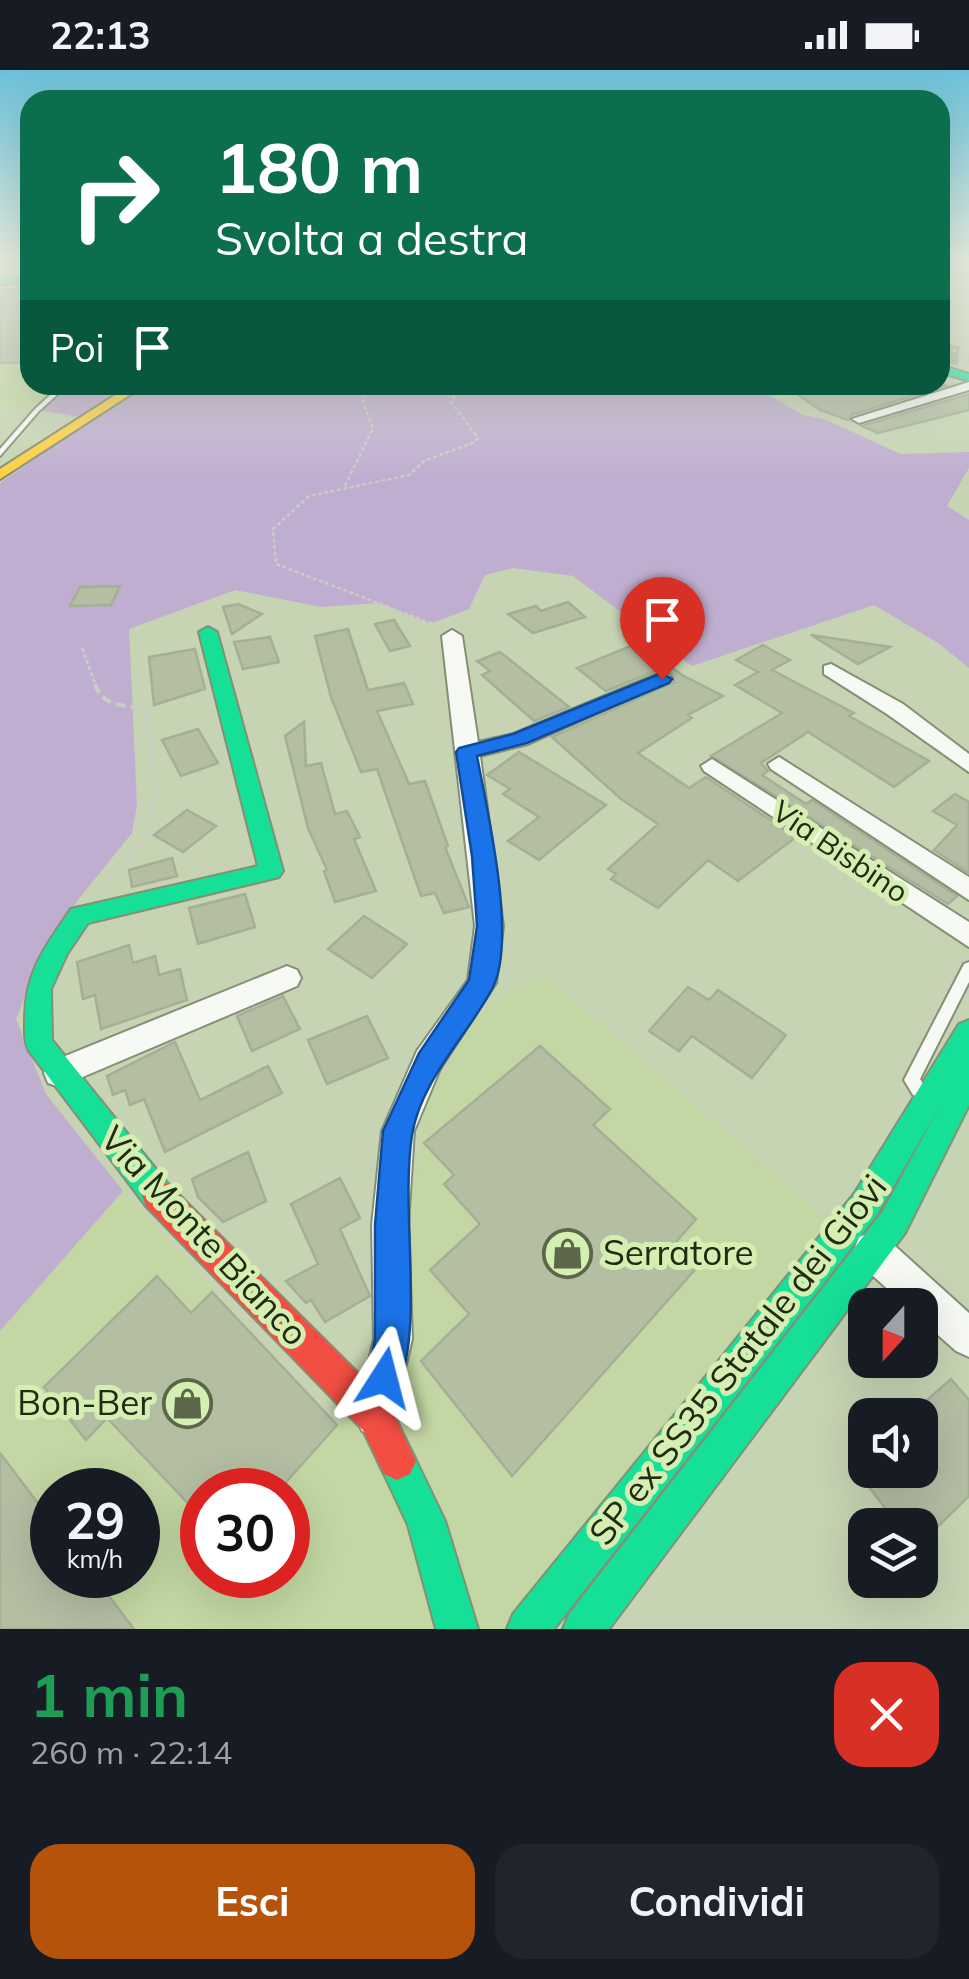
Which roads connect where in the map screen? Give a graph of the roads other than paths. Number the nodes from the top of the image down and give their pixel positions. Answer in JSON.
{"nodes":[{"id":1,"x":54,"y":395,"type":"edge"},
{"id":2,"x":124,"y":395,"type":"edge"},
{"id":3,"x":926,"y":395,"type":"edge"},
{"id":4,"x":859,"y":419,"type":"dead end"},
{"id":5,"x":0,"y":454,"type":"edge"},
{"id":6,"x":0,"y":475,"type":"edge"},
{"id":7,"x":208,"y":632,"type":"dead end"},
{"id":8,"x":452,"y":636,"type":"road end"},
{"id":9,"x":831,"y":670,"type":"dead end"},
{"id":10,"x":662,"y":679,"type":"dead end"},
{"id":11,"x":466,"y":752,"type":"junction"},
{"id":12,"x":780,"y":764,"type":"dead end"},
{"id":13,"x":969,"y":765,"type":"edge"},
{"id":14,"x":712,"y":766,"type":"dead end"},
{"id":15,"x":969,"y":890,"type":"edge"},
{"id":16,"x":969,"y":936,"type":"edge"},
{"id":17,"x":969,"y":968,"type":"edge"},
{"id":18,"x":287,"y":978,"type":"dead end"},
{"id":19,"x":969,"y":1032,"type":"edge"},
{"id":20,"x":969,"y":1067,"type":"edge"},
{"id":21,"x":59,"y":1074,"type":"junction"},
{"id":22,"x":927,"y":1103,"type":"junction"},
{"id":23,"x":906,"y":1137,"type":"junction"},
{"id":24,"x":872,"y":1250,"type":"junction"},
{"id":25,"x":969,"y":1338,"type":"edge"},
{"id":26,"x":376,"y":1417,"type":"junction"},
{"id":27,"x":457,"y":1629,"type":"edge"},
{"id":28,"x":528,"y":1629,"type":"edge"},
{"id":29,"x":584,"y":1629,"type":"edge"}],
"edges":[{"from":1,"to":5,"type":"lane"},
{"from":2,"to":6,"type":"main road"},
{"from":3,"to":4,"type":"street"},
{"from":7,"to":21,"type":"main road","name":"Via Monte Bianco"},
{"from":8,"to":11,"type":"street"},
{"from":9,"to":13,"type":"street"},
{"from":10,"to":11,"type":"street"},
{"from":11,"to":26,"type":"street"},
{"from":12,"to":15,"type":"street"},
{"from":14,"to":16,"type":"street","name":"Via Bisbino"},
{"from":17,"to":22,"type":"lane"},
{"from":18,"to":21,"type":"street"},
{"from":19,"to":22,"type":"main road","name":"SP ex SS35 Statale dei Giovi"},
{"from":20,"to":24,"type":"main road","name":"SP ex SS35 Statale dei Giovi"},
{"from":21,"to":26,"type":"main road","name":"Via Monte Bianco"},
{"from":22,"to":23,"type":"main road","name":"SP ex SS35 Statale dei Giovi"},
{"from":23,"to":24,"type":"main road"},
{"from":23,"to":28,"type":"main road","name":"SP ex SS35 Statale dei Giovi"},
{"from":24,"to":25,"type":"street"},
{"from":24,"to":29,"type":"main road","name":"SP ex SS35 Statale dei Giovi"},
{"from":26,"to":27,"type":"main road","name":"Via Monte Bianco"}]}
